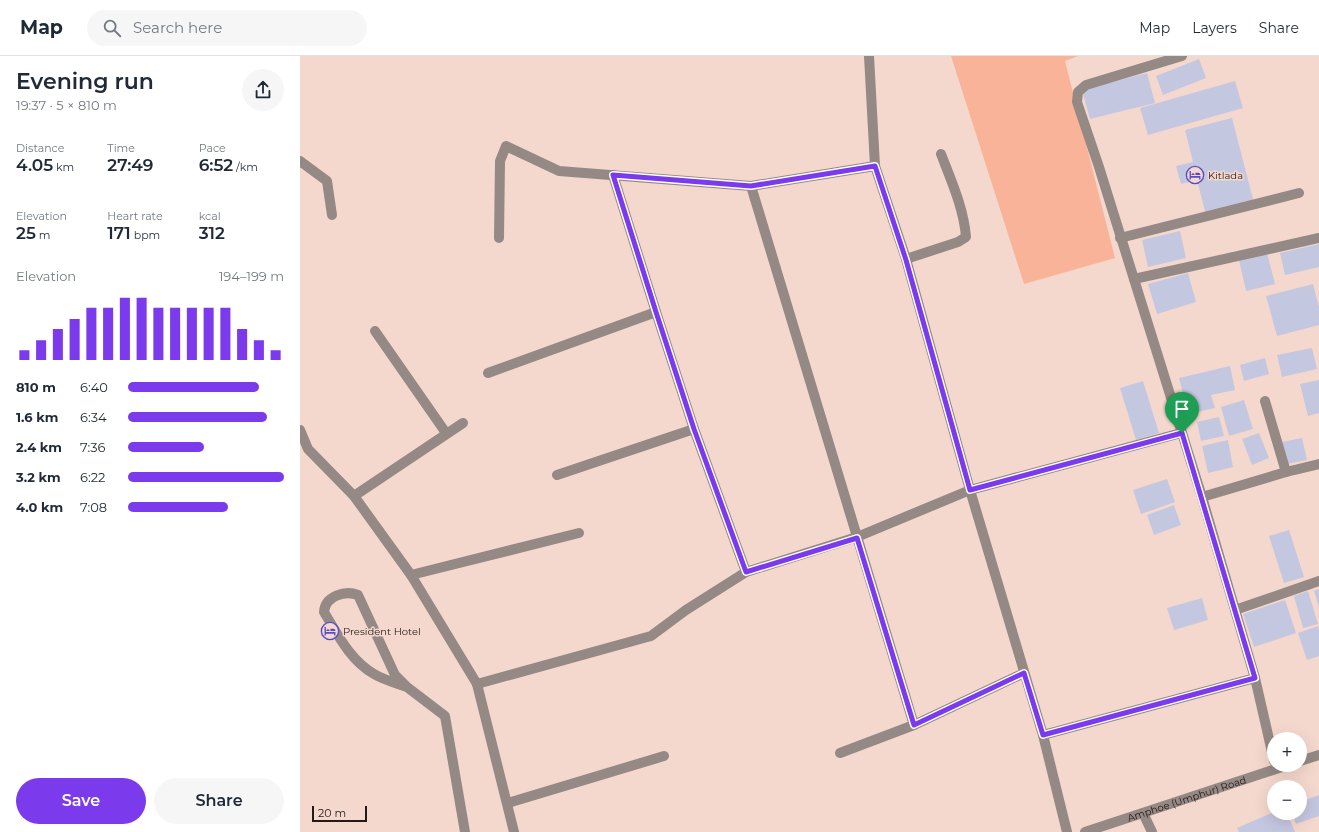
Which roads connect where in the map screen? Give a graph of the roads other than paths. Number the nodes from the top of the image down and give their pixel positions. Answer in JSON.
{"nodes":[{"id":1,"x":869,"y":56,"type":"edge"},
{"id":2,"x":1182,"y":56,"type":"edge"},
{"id":3,"x":941,"y":154,"type":"dead end"},
{"id":4,"x":300,"y":161,"type":"edge"},
{"id":5,"x":875,"y":166,"type":"junction"},
{"id":6,"x":613,"y":175,"type":"junction"},
{"id":7,"x":751,"y":186,"type":"junction"},
{"id":8,"x":1299,"y":193,"type":"dead end"},
{"id":9,"x":332,"y":215,"type":"dead end"},
{"id":10,"x":499,"y":238,"type":"dead end"},
{"id":11,"x":1120,"y":238,"type":"junction"},
{"id":12,"x":1319,"y":238,"type":"edge"},
{"id":13,"x":906,"y":260,"type":"junction"},
{"id":14,"x":1134,"y":279,"type":"junction"},
{"id":15,"x":656,"y":312,"type":"junction"},
{"id":16,"x":375,"y":331,"type":"dead end"},
{"id":17,"x":488,"y":373,"type":"dead end"},
{"id":18,"x":1265,"y":401,"type":"dead end"},
{"id":19,"x":463,"y":423,"type":"dead end"},
{"id":20,"x":694,"y":429,"type":"junction"},
{"id":21,"x":300,"y":430,"type":"edge"},
{"id":22,"x":446,"y":433,"type":"junction"},
{"id":23,"x":1182,"y":433,"type":"junction"},
{"id":24,"x":1319,"y":464,"type":"edge"},
{"id":25,"x":1286,"y":472,"type":"junction"},
{"id":26,"x":558,"y":475,"type":"dead end"},
{"id":27,"x":970,"y":490,"type":"junction"},
{"id":28,"x":354,"y":496,"type":"junction"},
{"id":29,"x":1202,"y":497,"type":"junction"},
{"id":30,"x":579,"y":533,"type":"dead end"},
{"id":31,"x":857,"y":538,"type":"junction"},
{"id":32,"x":746,"y":572,"type":"junction"},
{"id":33,"x":411,"y":575,"type":"junction"},
{"id":34,"x":1319,"y":581,"type":"edge"},
{"id":35,"x":1235,"y":610,"type":"junction"},
{"id":36,"x":1024,"y":673,"type":"junction"},
{"id":37,"x":1255,"y":678,"type":"junction"},
{"id":38,"x":477,"y":684,"type":"junction"},
{"id":39,"x":407,"y":687,"type":"junction"},
{"id":40,"x":914,"y":725,"type":"junction"},
{"id":41,"x":1267,"y":732,"type":"edge"},
{"id":42,"x":1043,"y":735,"type":"junction"},
{"id":43,"x":840,"y":753,"type":"dead end"},
{"id":44,"x":1319,"y":755,"type":"edge"},
{"id":45,"x":664,"y":756,"type":"dead end"},
{"id":46,"x":1307,"y":759,"type":"edge"},
{"id":47,"x":1267,"y":768,"type":"edge"},
{"id":48,"x":508,"y":803,"type":"junction"},
{"id":49,"x":1143,"y":813,"type":"junction"},
{"id":50,"x":465,"y":832,"type":"edge"},
{"id":51,"x":514,"y":832,"type":"edge"},
{"id":52,"x":1067,"y":832,"type":"edge"},
{"id":53,"x":1085,"y":832,"type":"edge"},
{"id":54,"x":1152,"y":832,"type":"edge"}],
"edges":[{"from":1,"to":5,"type":"street"},
{"from":2,"to":11,"type":"street"},
{"from":3,"to":13,"type":"street"},
{"from":4,"to":9,"type":"street"},
{"from":5,"to":7,"type":"street"},
{"from":5,"to":13,"type":"street"},
{"from":6,"to":7,"type":"street"},
{"from":6,"to":10,"type":"street"},
{"from":6,"to":15,"type":"street"},
{"from":7,"to":31,"type":"street"},
{"from":8,"to":11,"type":"street"},
{"from":11,"to":14,"type":"street"},
{"from":12,"to":14,"type":"street"},
{"from":13,"to":27,"type":"street"},
{"from":14,"to":23,"type":"street"},
{"from":15,"to":17,"type":"street"},
{"from":15,"to":20,"type":"street"},
{"from":16,"to":22,"type":"street"},
{"from":18,"to":25,"type":"street"},
{"from":19,"to":22,"type":"street"},
{"from":20,"to":26,"type":"street"},
{"from":20,"to":32,"type":"street"},
{"from":21,"to":28,"type":"street"},
{"from":22,"to":28,"type":"street"},
{"from":23,"to":27,"type":"street"},
{"from":23,"to":29,"type":"street"},
{"from":24,"to":25,"type":"street"},
{"from":25,"to":29,"type":"street"},
{"from":27,"to":31,"type":"street"},
{"from":27,"to":36,"type":"street"},
{"from":28,"to":33,"type":"street"},
{"from":29,"to":35,"type":"street"},
{"from":30,"to":33,"type":"street"},
{"from":31,"to":32,"type":"street"},
{"from":31,"to":40,"type":"street"},
{"from":32,"to":38,"type":"street"},
{"from":33,"to":38,"type":"street"},
{"from":34,"to":35,"type":"street"},
{"from":35,"to":37,"type":"street"},
{"from":36,"to":40,"type":"street"},
{"from":36,"to":42,"type":"street"},
{"from":37,"to":41,"type":"street"},
{"from":37,"to":42,"type":"street"},
{"from":38,"to":48,"type":"street"},
{"from":39,"to":39,"type":"street"},
{"from":39,"to":50,"type":"street"},
{"from":40,"to":43,"type":"street"},
{"from":42,"to":52,"type":"street"},
{"from":44,"to":46,"type":"street"},
{"from":45,"to":48,"type":"street"},
{"from":47,"to":49,"type":"street","name":"Amphoe (Umphur) Road"},
{"from":48,"to":51,"type":"street"},
{"from":49,"to":53,"type":"street","name":"Amphoe (Umphur) Road"},
{"from":49,"to":54,"type":"street"}]}
